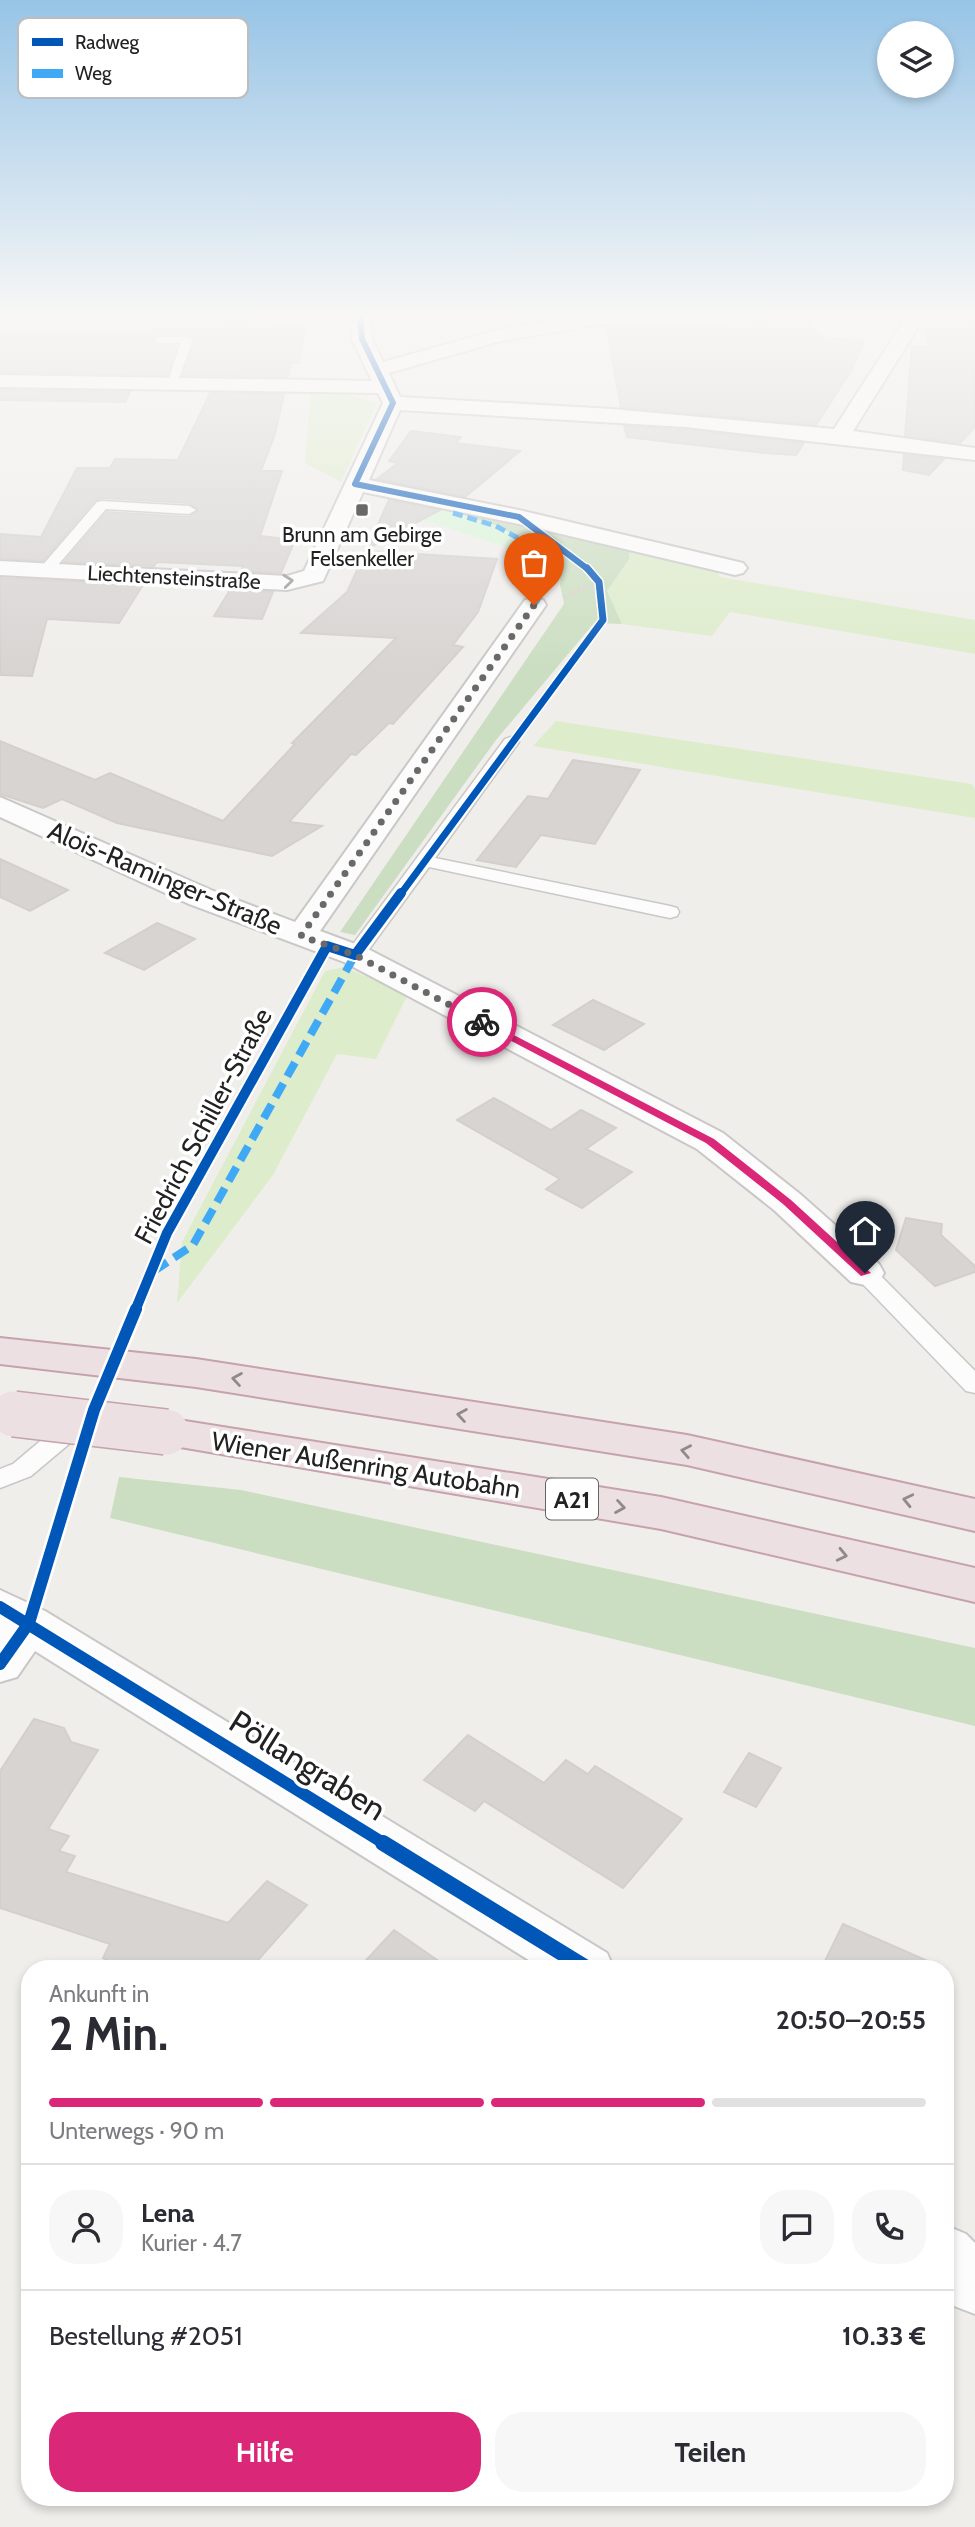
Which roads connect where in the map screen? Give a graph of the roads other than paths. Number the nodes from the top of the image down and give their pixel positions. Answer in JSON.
{"nodes":[{"id":1,"x":371,"y":434,"type":"edge"},
{"id":2,"x":841,"y":434,"type":"edge"},
{"id":3,"x":975,"y":454,"type":"edge"},
{"id":4,"x":355,"y":484,"type":"junction"},
{"id":5,"x":189,"y":510,"type":"dead end"},
{"id":6,"x":0,"y":568,"type":"edge"},
{"id":7,"x":735,"y":568,"type":"dead end"},
{"id":8,"x":46,"y":570,"type":"junction"},
{"id":9,"x":534,"y":605,"type":"dead end"},
{"id":10,"x":511,"y":742,"type":"dead end"},
{"id":11,"x":0,"y":806,"type":"edge"},
{"id":12,"x":426,"y":861,"type":"junction"},
{"id":13,"x":670,"y":912,"type":"dead end"},
{"id":14,"x":301,"y":936,"type":"junction"},
{"id":15,"x":355,"y":955,"type":"junction"},
{"id":16,"x":865,"y":1273,"type":"joint"},
{"id":17,"x":0,"y":1351,"type":"edge"},
{"id":18,"x":975,"y":1385,"type":"edge"},
{"id":19,"x":94,"y":1410,"type":"dead end"},
{"id":20,"x":7,"y":1414,"type":"edge"},
{"id":21,"x":0,"y":1479,"type":"edge"},
{"id":22,"x":975,"y":1516,"type":"edge"},
{"id":23,"x":975,"y":1585,"type":"edge"},
{"id":24,"x":15,"y":1615,"type":"edge"},
{"id":25,"x":0,"y":1664,"type":"edge"},
{"id":26,"x":573,"y":1960,"type":"edge"},
{"id":27,"x":954,"y":2263,"type":"edge"},
{"id":28,"x":975,"y":2285,"type":"edge"}],
"edges":[{"from":1,"to":4,"type":"street","name":"Liechtensteinstraße"},
{"from":2,"to":3,"type":"street"},
{"from":4,"to":7,"type":"street"},
{"from":8,"to":4,"type":"street","name":"Liechtensteinstraße","one_way":true},
{"from":5,"to":8,"type":"lane"},
{"from":6,"to":8,"type":"street","name":"Liechtensteinstraße"},
{"from":9,"to":14,"type":"street"},
{"from":10,"to":12,"type":"lane"},
{"from":11,"to":14,"type":"street","name":"Alois-Raminger-Straße"},
{"from":12,"to":13,"type":"lane"},
{"from":12,"to":15,"type":"lane"},
{"from":14,"to":15,"type":"street","name":"Alois-Raminger-Straße"},
{"from":15,"to":16,"type":"street","name":"Alois-Raminger-Straße"},
{"from":16,"to":18,"type":"lane"},
{"from":22,"to":17,"type":"highway","one_way":true},
{"from":19,"to":21,"type":"lane"},
{"from":20,"to":23,"type":"highway","name":"Wiener Außenring Autobahn","number":"A21","one_way":true,"bridge":true},
{"from":24,"to":25,"type":"street"},
{"from":24,"to":26,"type":"street","name":"Pöllangraben"},
{"from":27,"to":28,"type":"street"}]}
